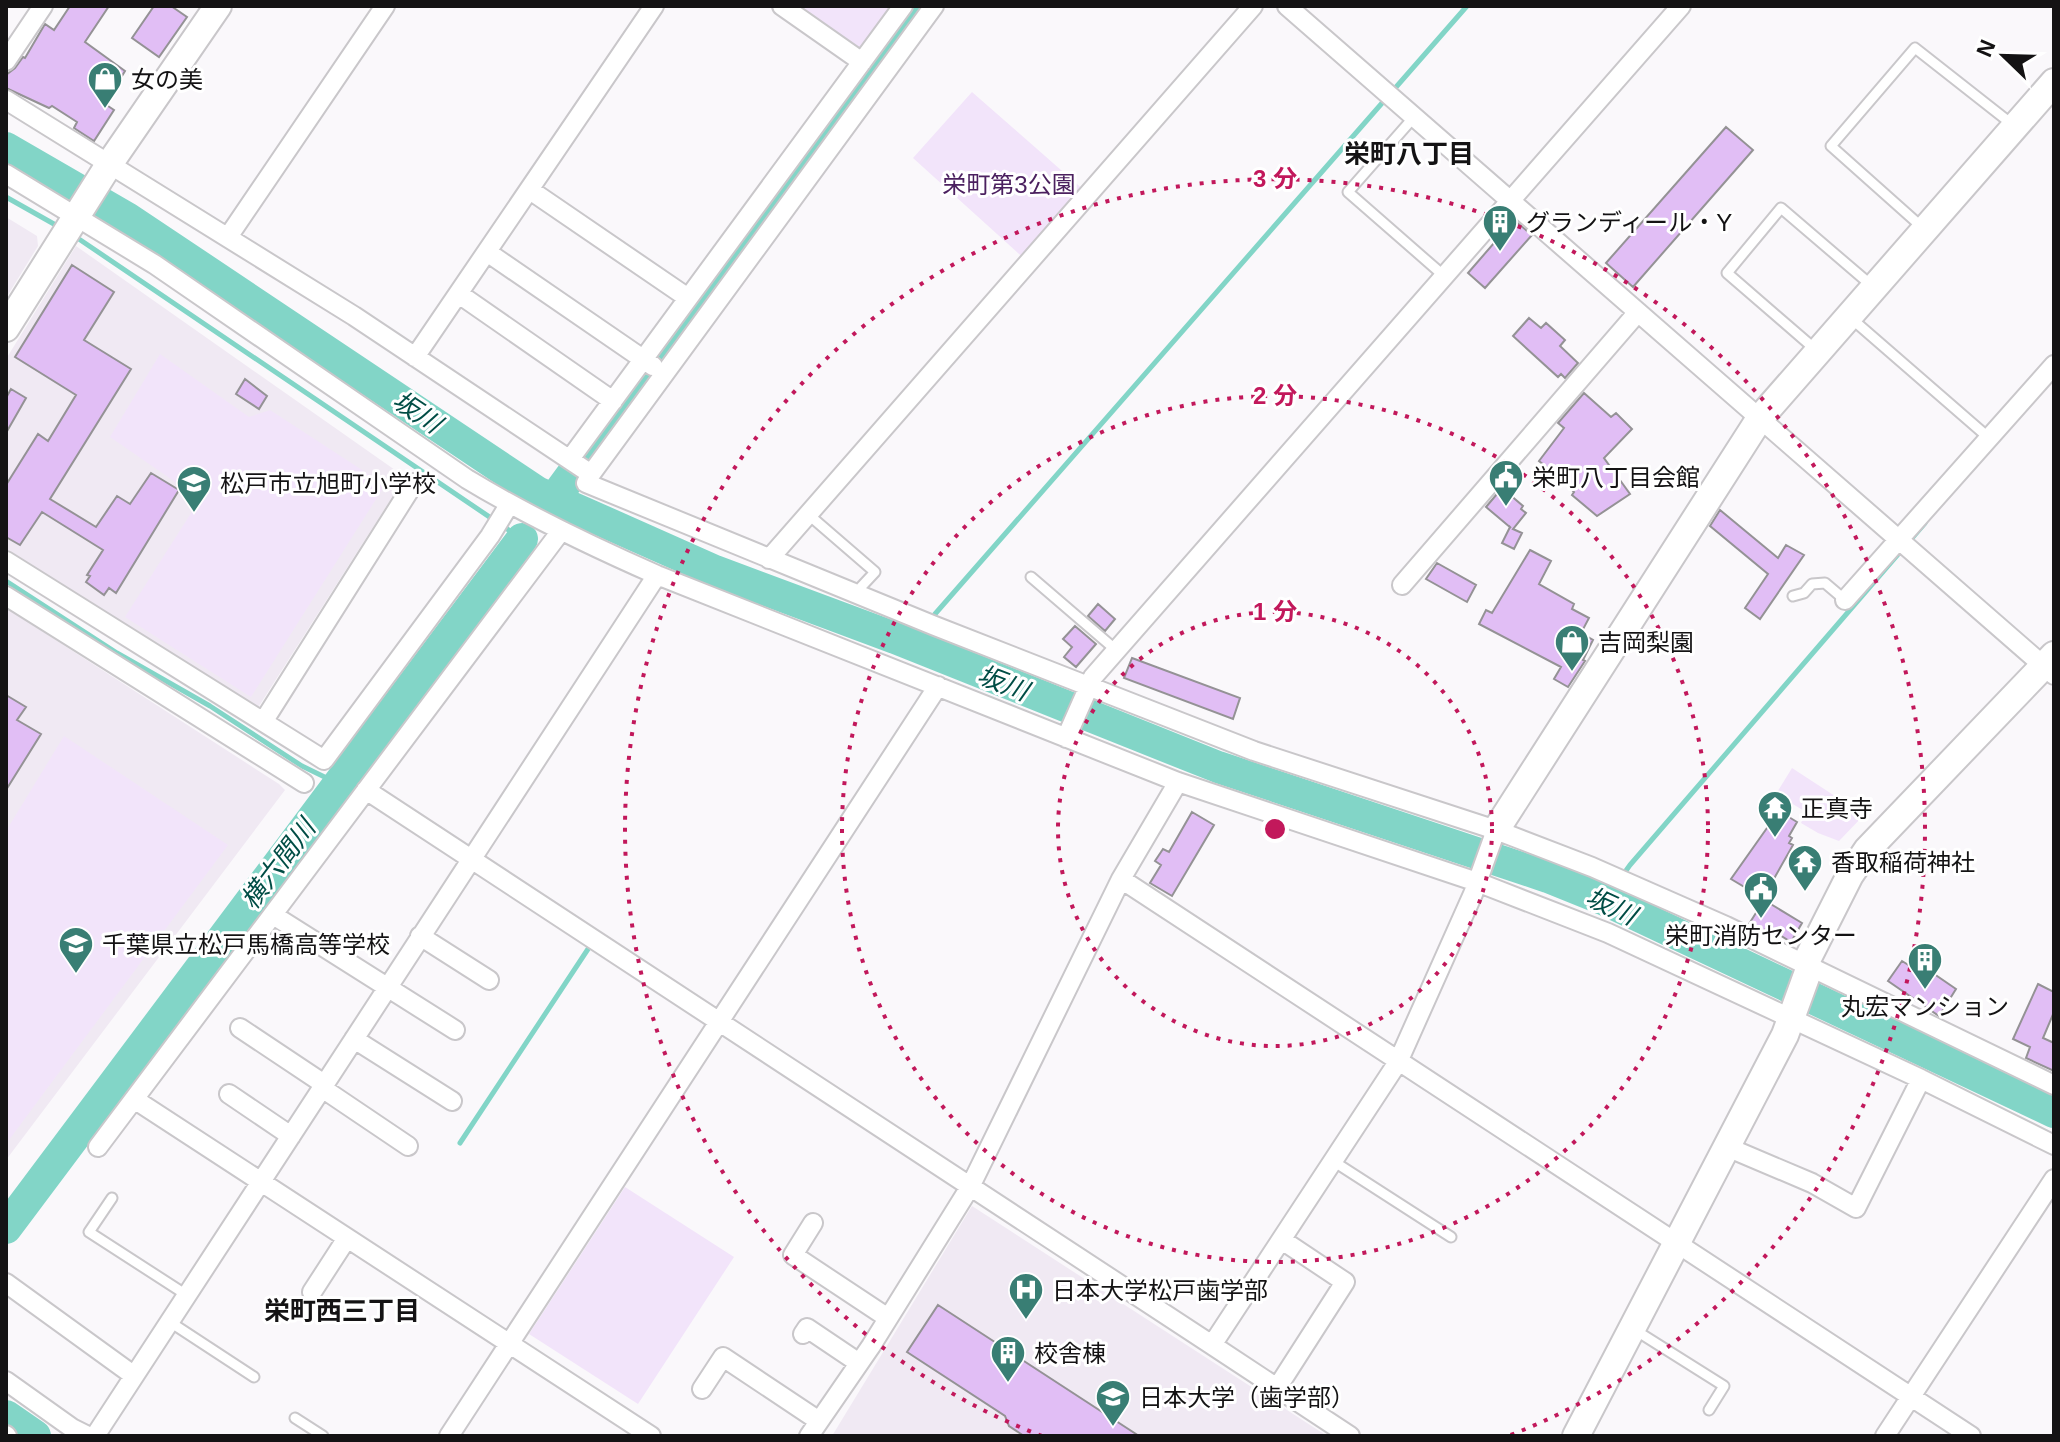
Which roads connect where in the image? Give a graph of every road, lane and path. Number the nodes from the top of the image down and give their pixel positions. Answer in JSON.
{"nodes":[{"id":1,"x":43,"y":6,"type":"edge"},
{"id":2,"x":218,"y":6,"type":"edge"},
{"id":3,"x":385,"y":6,"type":"edge"},
{"id":4,"x":782,"y":6,"type":"edge"},
{"id":5,"x":903,"y":6,"type":"edge"},
{"id":6,"x":934,"y":6,"type":"edge"},
{"id":7,"x":1253,"y":6,"type":"edge"},
{"id":8,"x":1287,"y":6,"type":"edge"},
{"id":9,"x":1681,"y":6,"type":"edge"},
{"id":10,"x":644,"y":9,"type":"edge"},
{"id":11,"x":6,"y":61,"type":"edge"},
{"id":12,"x":862,"y":62,"type":"junction"},
{"id":13,"x":2054,"y":82,"type":"edge"},
{"id":14,"x":6,"y":100,"type":"edge"},
{"id":15,"x":1414,"y":117,"type":"junction"},
{"id":16,"x":2015,"y":127,"type":"junction"},
{"id":17,"x":105,"y":172,"type":"junction"},
{"id":18,"x":6,"y":174,"type":"edge"},
{"id":19,"x":530,"y":190,"type":"junction"},
{"id":20,"x":1510,"y":200,"type":"junction"},
{"id":21,"x":77,"y":215,"type":"junction"},
{"id":22,"x":1925,"y":231,"type":"junction"},
{"id":23,"x":228,"y":237,"type":"junction"},
{"id":24,"x":487,"y":252,"type":"junction"},
{"id":25,"x":1443,"y":275,"type":"junction"},
{"id":26,"x":1875,"y":288,"type":"junction"},
{"id":27,"x":459,"y":294,"type":"junction"},
{"id":28,"x":688,"y":298,"type":"junction"},
{"id":29,"x":1638,"y":312,"type":"junction"},
{"id":30,"x":1850,"y":317,"type":"junction"},
{"id":31,"x":6,"y":328,"type":"edge"},
{"id":32,"x":1819,"y":353,"type":"junction"},
{"id":33,"x":415,"y":357,"type":"junction"},
{"id":34,"x":643,"y":360,"type":"junction"},
{"id":35,"x":2054,"y":365,"type":"edge"},
{"id":36,"x":663,"y":374,"type":"junction"},
{"id":37,"x":613,"y":401,"type":"junction"},
{"id":38,"x":1760,"y":418,"type":"junction"},
{"id":39,"x":1989,"y":439,"type":"junction"},
{"id":40,"x":570,"y":459,"type":"junction"},
{"id":41,"x":588,"y":472,"type":"junction"},
{"id":42,"x":414,"y":483,"type":"dead end"},
{"id":43,"x":516,"y":508,"type":"junction"},
{"id":44,"x":809,"y":515,"type":"junction"},
{"id":45,"x":557,"y":529,"type":"junction"},
{"id":46,"x":1899,"y":540,"type":"junction"},
{"id":47,"x":769,"y":559,"type":"junction"},
{"id":48,"x":6,"y":561,"type":"edge"},
{"id":49,"x":657,"y":575,"type":"junction"},
{"id":50,"x":1031,"y":577,"type":"dead end"},
{"id":51,"x":1402,"y":585,"type":"dead end"},
{"id":52,"x":861,"y":587,"type":"dead end"},
{"id":53,"x":6,"y":596,"type":"edge"},
{"id":54,"x":1793,"y":596,"type":"dead end"},
{"id":55,"x":1845,"y":600,"type":"joint"},
{"id":56,"x":1117,"y":650,"type":"junction"},
{"id":57,"x":160,"y":658,"type":"junction"},
{"id":58,"x":2051,"y":665,"type":"edge"},
{"id":59,"x":143,"y":683,"type":"junction"},
{"id":60,"x":938,"y":686,"type":"junction"},
{"id":61,"x":1086,"y":689,"type":"junction"},
{"id":62,"x":263,"y":722,"type":"junction"},
{"id":63,"x":1068,"y":735,"type":"junction"},
{"id":64,"x":1178,"y":782,"type":"junction"},
{"id":65,"x":304,"y":783,"type":"dead end"},
{"id":66,"x":366,"y":790,"type":"junction"},
{"id":67,"x":1494,"y":834,"type":"junction"},
{"id":68,"x":471,"y":859,"type":"junction"},
{"id":69,"x":1121,"y":879,"type":"junction"},
{"id":70,"x":1477,"y":879,"type":"junction"},
{"id":71,"x":273,"y":915,"type":"junction"},
{"id":72,"x":420,"y":936,"type":"junction"},
{"id":73,"x":1807,"y":971,"type":"junction"},
{"id":74,"x":489,"y":980,"type":"dead end"},
{"id":75,"x":386,"y":988,"type":"junction"},
{"id":76,"x":1791,"y":1018,"type":"junction"},
{"id":77,"x":721,"y":1021,"type":"junction"},
{"id":78,"x":240,"y":1028,"type":"dead end"},
{"id":79,"x":455,"y":1030,"type":"dead end"},
{"id":80,"x":354,"y":1039,"type":"junction"},
{"id":81,"x":1398,"y":1062,"type":"junction"},
{"id":82,"x":1921,"y":1079,"type":"junction"},
{"id":83,"x":2054,"y":1085,"type":"edge"},
{"id":84,"x":323,"y":1086,"type":"junction"},
{"id":85,"x":229,"y":1094,"type":"dead end"},
{"id":86,"x":134,"y":1099,"type":"junction"},
{"id":87,"x":452,"y":1101,"type":"dead end"},
{"id":88,"x":291,"y":1136,"type":"junction"},
{"id":89,"x":2054,"y":1145,"type":"edge"},
{"id":90,"x":408,"y":1146,"type":"dead end"},
{"id":91,"x":98,"y":1147,"type":"dead end"},
{"id":92,"x":1727,"y":1147,"type":"junction"},
{"id":93,"x":1333,"y":1161,"type":"junction"},
{"id":94,"x":2054,"y":1179,"type":"edge"},
{"id":95,"x":261,"y":1182,"type":"junction"},
{"id":96,"x":970,"y":1187,"type":"junction"},
{"id":97,"x":112,"y":1198,"type":"dead end"},
{"id":98,"x":813,"y":1223,"type":"dead end"},
{"id":99,"x":1451,"y":1237,"type":"dead end"},
{"id":100,"x":347,"y":1238,"type":"junction"},
{"id":101,"x":1282,"y":1240,"type":"junction"},
{"id":102,"x":1677,"y":1244,"type":"junction"},
{"id":103,"x":6,"y":1283,"type":"edge"},
{"id":104,"x":312,"y":1292,"type":"dead end"},
{"id":105,"x":185,"y":1294,"type":"junction"},
{"id":106,"x":888,"y":1318,"type":"junction"},
{"id":107,"x":169,"y":1322,"type":"junction"},
{"id":108,"x":1632,"y":1328,"type":"junction"},
{"id":109,"x":803,"y":1334,"type":"dead end"},
{"id":110,"x":509,"y":1343,"type":"junction"},
{"id":111,"x":1212,"y":1345,"type":"junction"},
{"id":112,"x":859,"y":1363,"type":"junction"},
{"id":113,"x":133,"y":1375,"type":"junction"},
{"id":114,"x":254,"y":1377,"type":"dead end"},
{"id":115,"x":6,"y":1381,"type":"edge"},
{"id":116,"x":1277,"y":1388,"type":"junction"},
{"id":117,"x":702,"y":1389,"type":"dead end"},
{"id":118,"x":1911,"y":1397,"type":"junction"},
{"id":119,"x":1709,"y":1410,"type":"dead end"},
{"id":120,"x":295,"y":1418,"type":"dead end"},
{"id":121,"x":814,"y":1428,"type":"edge"},
{"id":122,"x":455,"y":1434,"type":"edge"},
{"id":123,"x":88,"y":1436,"type":"edge"},
{"id":124,"x":95,"y":1436,"type":"edge"},
{"id":125,"x":323,"y":1436,"type":"edge"},
{"id":126,"x":651,"y":1436,"type":"edge"},
{"id":127,"x":1350,"y":1436,"type":"edge"},
{"id":128,"x":1576,"y":1436,"type":"edge"},
{"id":129,"x":1885,"y":1436,"type":"edge"},
{"id":130,"x":1971,"y":1436,"type":"edge"}],
"edges":[{"from":1,"to":11,"type":"street"},
{"from":2,"to":17,"type":"street"},
{"from":3,"to":23,"type":"street"},
{"from":4,"to":12,"type":"street"},
{"from":5,"to":12,"type":"street"},
{"from":6,"to":36,"type":"street"},
{"from":7,"to":44,"type":"street"},
{"from":8,"to":15,"type":"street"},
{"from":9,"to":20,"type":"street"},
{"from":10,"to":19,"type":"street"},
{"from":12,"to":28,"type":"street"},
{"from":13,"to":16,"type":"street"},
{"from":14,"to":17,"type":"street"},
{"from":15,"to":20,"type":"street"},
{"from":15,"to":25,"type":"lane"},
{"from":16,"to":22,"type":"street"},
{"from":16,"to":22,"type":"lane"},
{"from":17,"to":21,"type":"street"},
{"from":17,"to":23,"type":"street"},
{"from":18,"to":21,"type":"street"},
{"from":19,"to":24,"type":"street"},
{"from":19,"to":28,"type":"street"},
{"from":20,"to":25,"type":"street"},
{"from":20,"to":29,"type":"street"},
{"from":21,"to":31,"type":"street"},
{"from":21,"to":43,"type":"street"},
{"from":22,"to":26,"type":"street"},
{"from":23,"to":33,"type":"street"},
{"from":24,"to":27,"type":"street"},
{"from":24,"to":34,"type":"street"},
{"from":25,"to":56,"type":"street"},
{"from":26,"to":30,"type":"street"},
{"from":26,"to":32,"type":"lane"},
{"from":27,"to":33,"type":"street"},
{"from":27,"to":37,"type":"street"},
{"from":28,"to":34,"type":"street"},
{"from":29,"to":38,"type":"street"},
{"from":29,"to":51,"type":"street"},
{"from":30,"to":32,"type":"street"},
{"from":30,"to":39,"type":"lane"},
{"from":32,"to":38,"type":"street"},
{"from":33,"to":40,"type":"street"},
{"from":34,"to":36,"type":"street"},
{"from":34,"to":37,"type":"street"},
{"from":35,"to":39,"type":"street"},
{"from":36,"to":41,"type":"street"},
{"from":37,"to":40,"type":"street"},
{"from":38,"to":46,"type":"street"},
{"from":38,"to":67,"type":"street"},
{"from":39,"to":46,"type":"street"},
{"from":40,"to":41,"type":"street"},
{"from":41,"to":47,"type":"street"},
{"from":42,"to":62,"type":"street"},
{"from":43,"to":45,"type":"street"},
{"from":43,"to":62,"type":"street"},
{"from":44,"to":47,"type":"street"},
{"from":44,"to":52,"type":"lane"},
{"from":45,"to":49,"type":"street"},
{"from":45,"to":66,"type":"street"},
{"from":46,"to":55,"type":"street"},
{"from":46,"to":58,"type":"street"},
{"from":47,"to":61,"type":"street"},
{"from":48,"to":57,"type":"street"},
{"from":49,"to":60,"type":"street"},
{"from":49,"to":68,"type":"street"},
{"from":50,"to":56,"type":"lane"},
{"from":53,"to":59,"type":"street"},
{"from":54,"to":55,"type":"lane"},
{"from":56,"to":61,"type":"street"},
{"from":57,"to":59,"type":"street"},
{"from":57,"to":62,"type":"street"},
{"from":58,"to":73,"type":"street"},
{"from":59,"to":65,"type":"street"},
{"from":60,"to":63,"type":"street"},
{"from":60,"to":77,"type":"street"},
{"from":61,"to":63,"type":"street"},
{"from":61,"to":67,"type":"street"},
{"from":63,"to":64,"type":"street"},
{"from":64,"to":69,"type":"street"},
{"from":64,"to":70,"type":"street"},
{"from":66,"to":68,"type":"street"},
{"from":66,"to":71,"type":"street"},
{"from":67,"to":70,"type":"street"},
{"from":67,"to":73,"type":"street"},
{"from":68,"to":72,"type":"street"},
{"from":68,"to":77,"type":"street"},
{"from":69,"to":81,"type":"street"},
{"from":69,"to":96,"type":"street"},
{"from":70,"to":76,"type":"street"},
{"from":70,"to":81,"type":"street"},
{"from":71,"to":75,"type":"street"},
{"from":71,"to":86,"type":"street"},
{"from":72,"to":74,"type":"street"},
{"from":72,"to":75,"type":"street"},
{"from":73,"to":76,"type":"street"},
{"from":73,"to":83,"type":"street"},
{"from":75,"to":79,"type":"street"},
{"from":75,"to":80,"type":"street"},
{"from":76,"to":82,"type":"street"},
{"from":76,"to":92,"type":"street"},
{"from":77,"to":96,"type":"street"},
{"from":77,"to":110,"type":"street"},
{"from":78,"to":84,"type":"street"},
{"from":80,"to":84,"type":"street"},
{"from":80,"to":87,"type":"street"},
{"from":81,"to":93,"type":"street"},
{"from":81,"to":102,"type":"street"},
{"from":82,"to":89,"type":"street"},
{"from":82,"to":92,"type":"street"},
{"from":84,"to":88,"type":"street"},
{"from":84,"to":90,"type":"street"},
{"from":85,"to":88,"type":"street"},
{"from":86,"to":91,"type":"street"},
{"from":86,"to":95,"type":"street"},
{"from":88,"to":95,"type":"street"},
{"from":92,"to":102,"type":"street"},
{"from":93,"to":99,"type":"lane"},
{"from":93,"to":101,"type":"street"},
{"from":94,"to":118,"type":"street"},
{"from":95,"to":100,"type":"street"},
{"from":95,"to":105,"type":"street"},
{"from":96,"to":106,"type":"street"},
{"from":96,"to":111,"type":"street"},
{"from":97,"to":105,"type":"lane"},
{"from":98,"to":106,"type":"street"},
{"from":100,"to":104,"type":"street"},
{"from":100,"to":110,"type":"street"},
{"from":101,"to":111,"type":"street"},
{"from":101,"to":116,"type":"street"},
{"from":102,"to":108,"type":"street"},
{"from":102,"to":118,"type":"street"},
{"from":103,"to":113,"type":"street"},
{"from":105,"to":107,"type":"street"},
{"from":106,"to":112,"type":"street"},
{"from":107,"to":113,"type":"street"},
{"from":107,"to":114,"type":"lane"},
{"from":108,"to":119,"type":"lane"},
{"from":108,"to":128,"type":"street"},
{"from":109,"to":112,"type":"street"},
{"from":110,"to":122,"type":"street"},
{"from":110,"to":126,"type":"street"},
{"from":111,"to":116,"type":"street"},
{"from":112,"to":121,"type":"street"},
{"from":113,"to":124,"type":"street"},
{"from":115,"to":123,"type":"street"},
{"from":116,"to":127,"type":"street"},
{"from":117,"to":121,"type":"street"},
{"from":118,"to":129,"type":"street"},
{"from":118,"to":130,"type":"street"},
{"from":120,"to":125,"type":"lane"}]}
